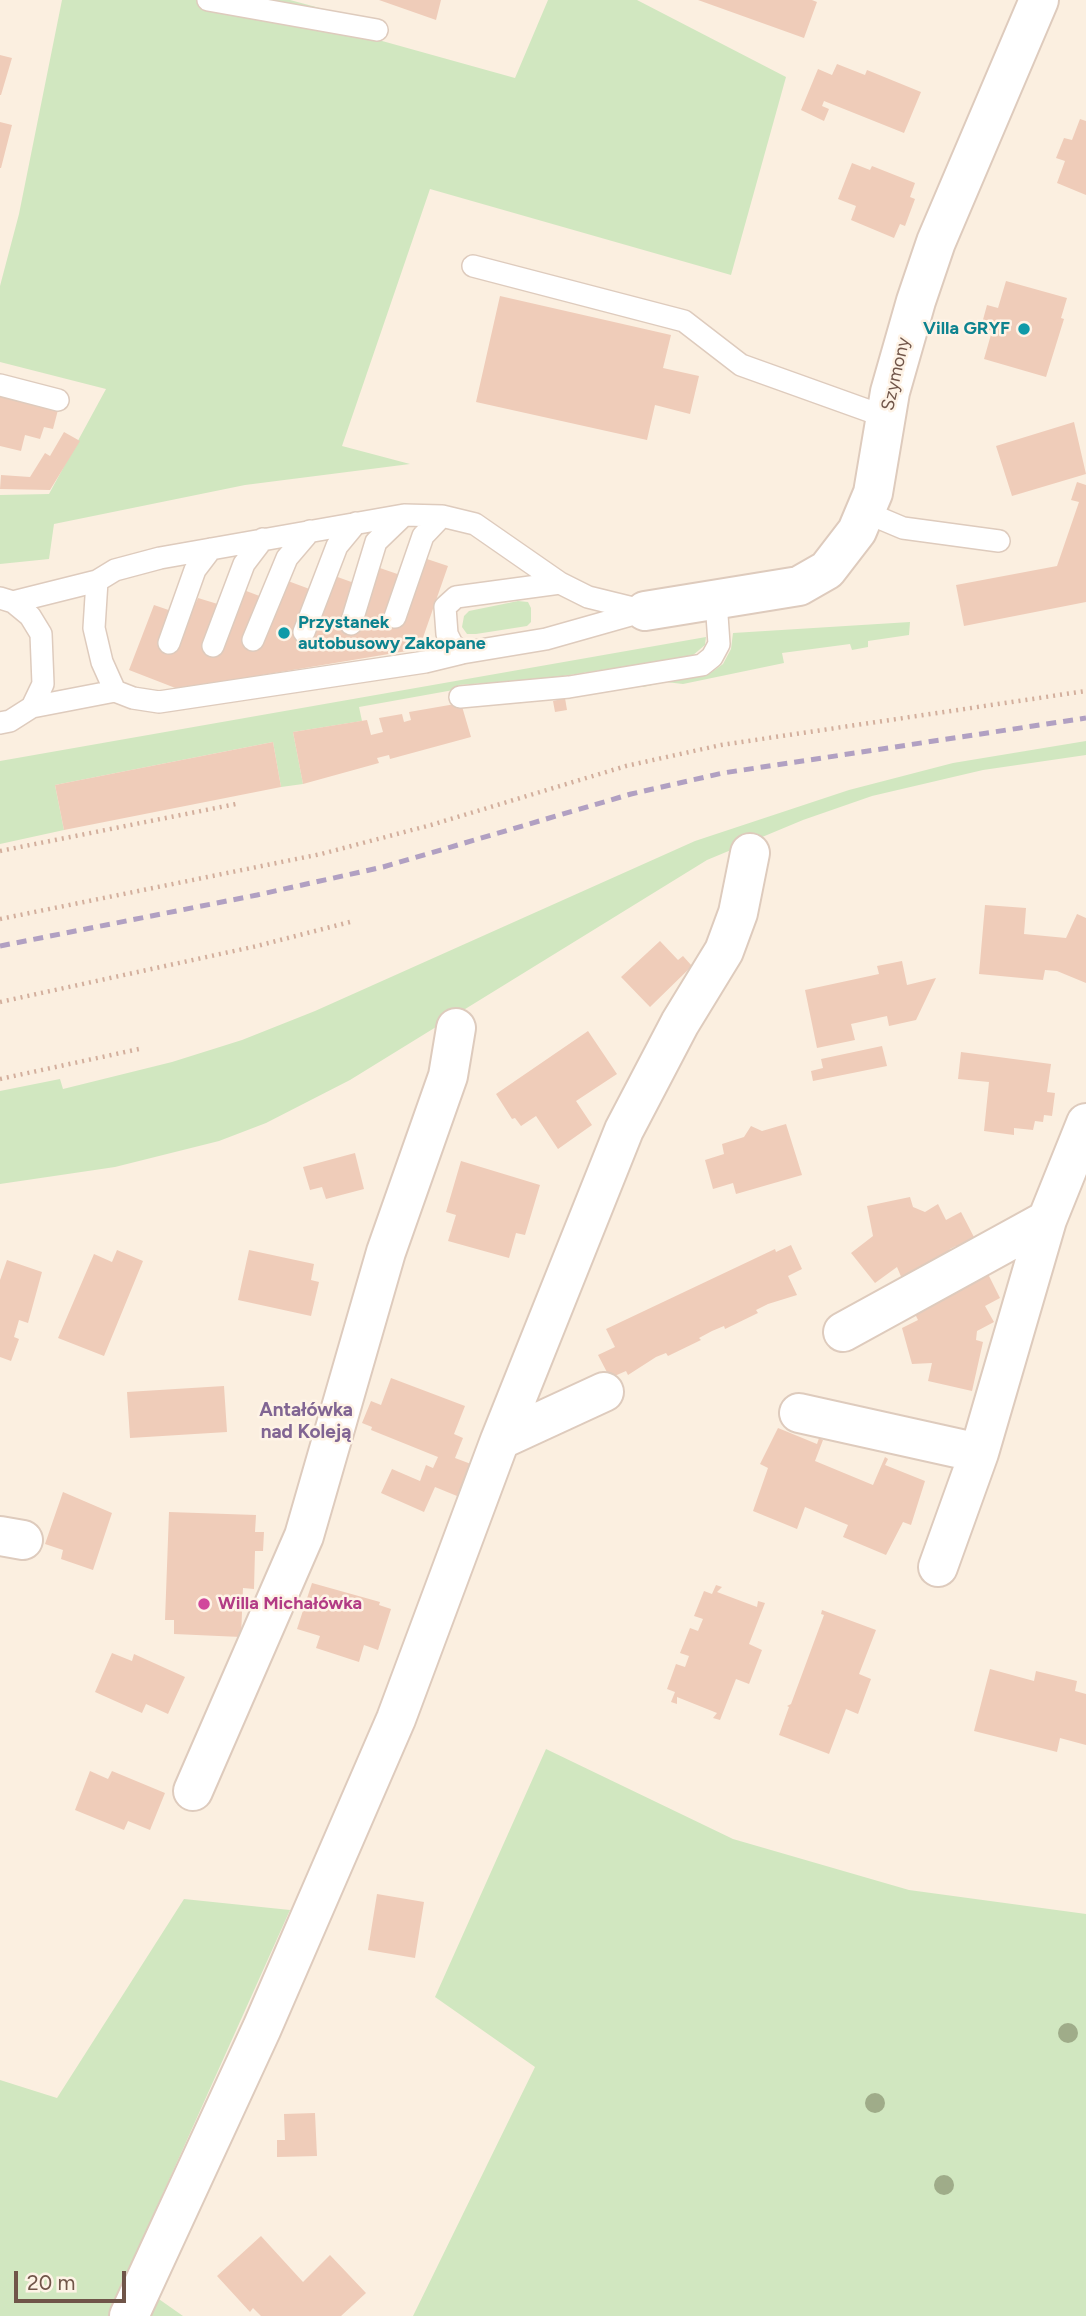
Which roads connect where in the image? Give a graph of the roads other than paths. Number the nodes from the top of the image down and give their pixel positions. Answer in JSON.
{"nodes":[{"id":1,"x":208,"y":0,"type":"edge"},
{"id":2,"x":1039,"y":0,"type":"edge"},
{"id":3,"x":377,"y":30,"type":"dead end"},
{"id":4,"x":473,"y":266,"type":"dead end"},
{"id":5,"x":0,"y":385,"type":"edge"},
{"id":6,"x":58,"y":400,"type":"dead end"},
{"id":7,"x":886,"y":417,"type":"junction"},
{"id":8,"x":865,"y":512,"type":"junction"},
{"id":9,"x":404,"y":515,"type":"junction"},
{"id":10,"x":442,"y":516,"type":"junction"},
{"id":11,"x":356,"y":523,"type":"junction"},
{"id":12,"x":310,"y":531,"type":"junction"},
{"id":13,"x":263,"y":539,"type":"junction"},
{"id":14,"x":999,"y":541,"type":"dead end"},
{"id":15,"x":211,"y":549,"type":"junction"},
{"id":16,"x":97,"y":581,"type":"junction"},
{"id":17,"x":560,"y":583,"type":"junction"},
{"id":18,"x":6,"y":600,"type":"edge"},
{"id":19,"x":716,"y":601,"type":"junction"},
{"id":20,"x":645,"y":611,"type":"junction"},
{"id":21,"x":395,"y":617,"type":"dead end"},
{"id":22,"x":351,"y":624,"type":"dead end"},
{"id":23,"x":304,"y":632,"type":"dead end"},
{"id":24,"x":253,"y":640,"type":"dead end"},
{"id":25,"x":169,"y":643,"type":"dead end"},
{"id":26,"x":213,"y":646,"type":"dead end"},
{"id":27,"x":462,"y":653,"type":"junction"},
{"id":28,"x":116,"y":691,"type":"junction"},
{"id":29,"x":460,"y":697,"type":"dead end"},
{"id":30,"x":32,"y":707,"type":"junction"},
{"id":31,"x":0,"y":723,"type":"edge"},
{"id":32,"x":750,"y":853,"type":"dead end"},
{"id":33,"x":456,"y":1028,"type":"dead end"},
{"id":34,"x":1086,"y":1123,"type":"edge"},
{"id":35,"x":1047,"y":1220,"type":"junction"},
{"id":36,"x":843,"y":1332,"type":"dead end"},
{"id":37,"x":604,"y":1392,"type":"dead end"},
{"id":38,"x":799,"y":1413,"type":"dead end"},
{"id":39,"x":500,"y":1440,"type":"junction"},
{"id":40,"x":979,"y":1453,"type":"junction"},
{"id":41,"x":938,"y":1567,"type":"dead end"},
{"id":42,"x":193,"y":1791,"type":"dead end"},
{"id":43,"x":129,"y":2316,"type":"edge"}],
"edges":[{"from":1,"to":3,"type":"lane"},
{"from":2,"to":7,"type":"street","name":"Szymony"},
{"from":4,"to":7,"type":"lane"},
{"from":5,"to":6,"type":"lane"},
{"from":7,"to":8,"type":"street","name":"Szymony"},
{"from":8,"to":14,"type":"lane"},
{"from":8,"to":19,"type":"street","name":"Szymony"},
{"from":9,"to":10,"type":"lane"},
{"from":9,"to":11,"type":"lane"},
{"from":9,"to":22,"type":"lane"},
{"from":10,"to":17,"type":"lane"},
{"from":10,"to":21,"type":"lane"},
{"from":11,"to":12,"type":"lane"},
{"from":11,"to":23,"type":"lane"},
{"from":12,"to":13,"type":"lane"},
{"from":12,"to":24,"type":"lane"},
{"from":13,"to":15,"type":"lane"},
{"from":13,"to":26,"type":"lane"},
{"from":15,"to":16,"type":"lane"},
{"from":15,"to":25,"type":"lane"},
{"from":16,"to":18,"type":"lane"},
{"from":16,"to":28,"type":"lane"},
{"from":17,"to":20,"type":"lane"},
{"from":17,"to":27,"type":"lane"},
{"from":18,"to":30,"type":"lane"},
{"from":19,"to":20,"type":"street","name":"Szymony"},
{"from":19,"to":29,"type":"lane"},
{"from":20,"to":27,"type":"lane"},
{"from":27,"to":28,"type":"lane"},
{"from":28,"to":30,"type":"lane"},
{"from":30,"to":31,"type":"lane"},
{"from":32,"to":39,"type":"street"},
{"from":33,"to":42,"type":"street"},
{"from":34,"to":35,"type":"street"},
{"from":35,"to":36,"type":"street"},
{"from":35,"to":40,"type":"street"},
{"from":37,"to":39,"type":"street"},
{"from":38,"to":40,"type":"street"},
{"from":39,"to":43,"type":"street"},
{"from":40,"to":41,"type":"street"}]}
